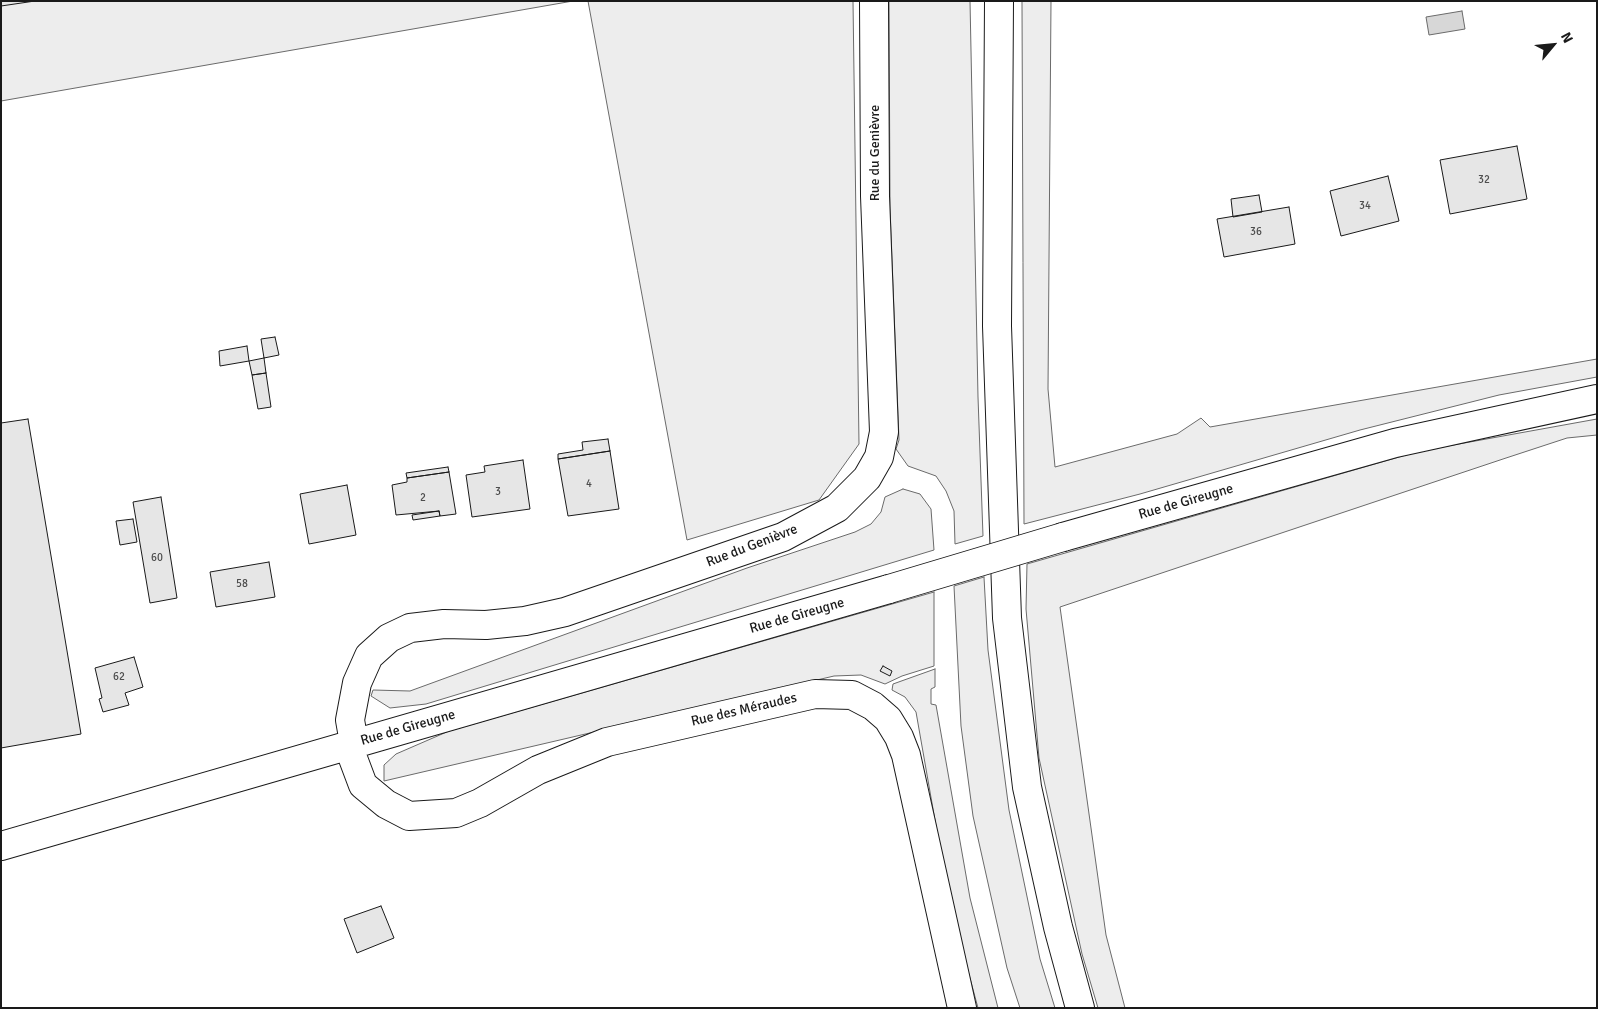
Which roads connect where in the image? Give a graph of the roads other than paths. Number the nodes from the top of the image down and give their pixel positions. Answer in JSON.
{"nodes":[{"id":1,"x":874,"y":1,"type":"edge"},
{"id":2,"x":999,"y":1,"type":"edge"},
{"id":3,"x":1597,"y":399,"type":"edge"},
{"id":4,"x":351,"y":744,"type":"junction"},
{"id":5,"x":1,"y":846,"type":"edge"},
{"id":6,"x":962,"y":1008,"type":"edge"},
{"id":7,"x":1080,"y":1008,"type":"edge"}],
"edges":[{"from":1,"to":4,"type":"street","name":"Rue du Genièvre"},
{"from":2,"to":7,"type":"street"},
{"from":3,"to":4,"type":"street","name":"Rue de Gireugne","bridge":true},
{"from":4,"to":5,"type":"street","name":"Rue de Gireugne"},
{"from":4,"to":6,"type":"street","name":"Rue des Méraudes"}]}
